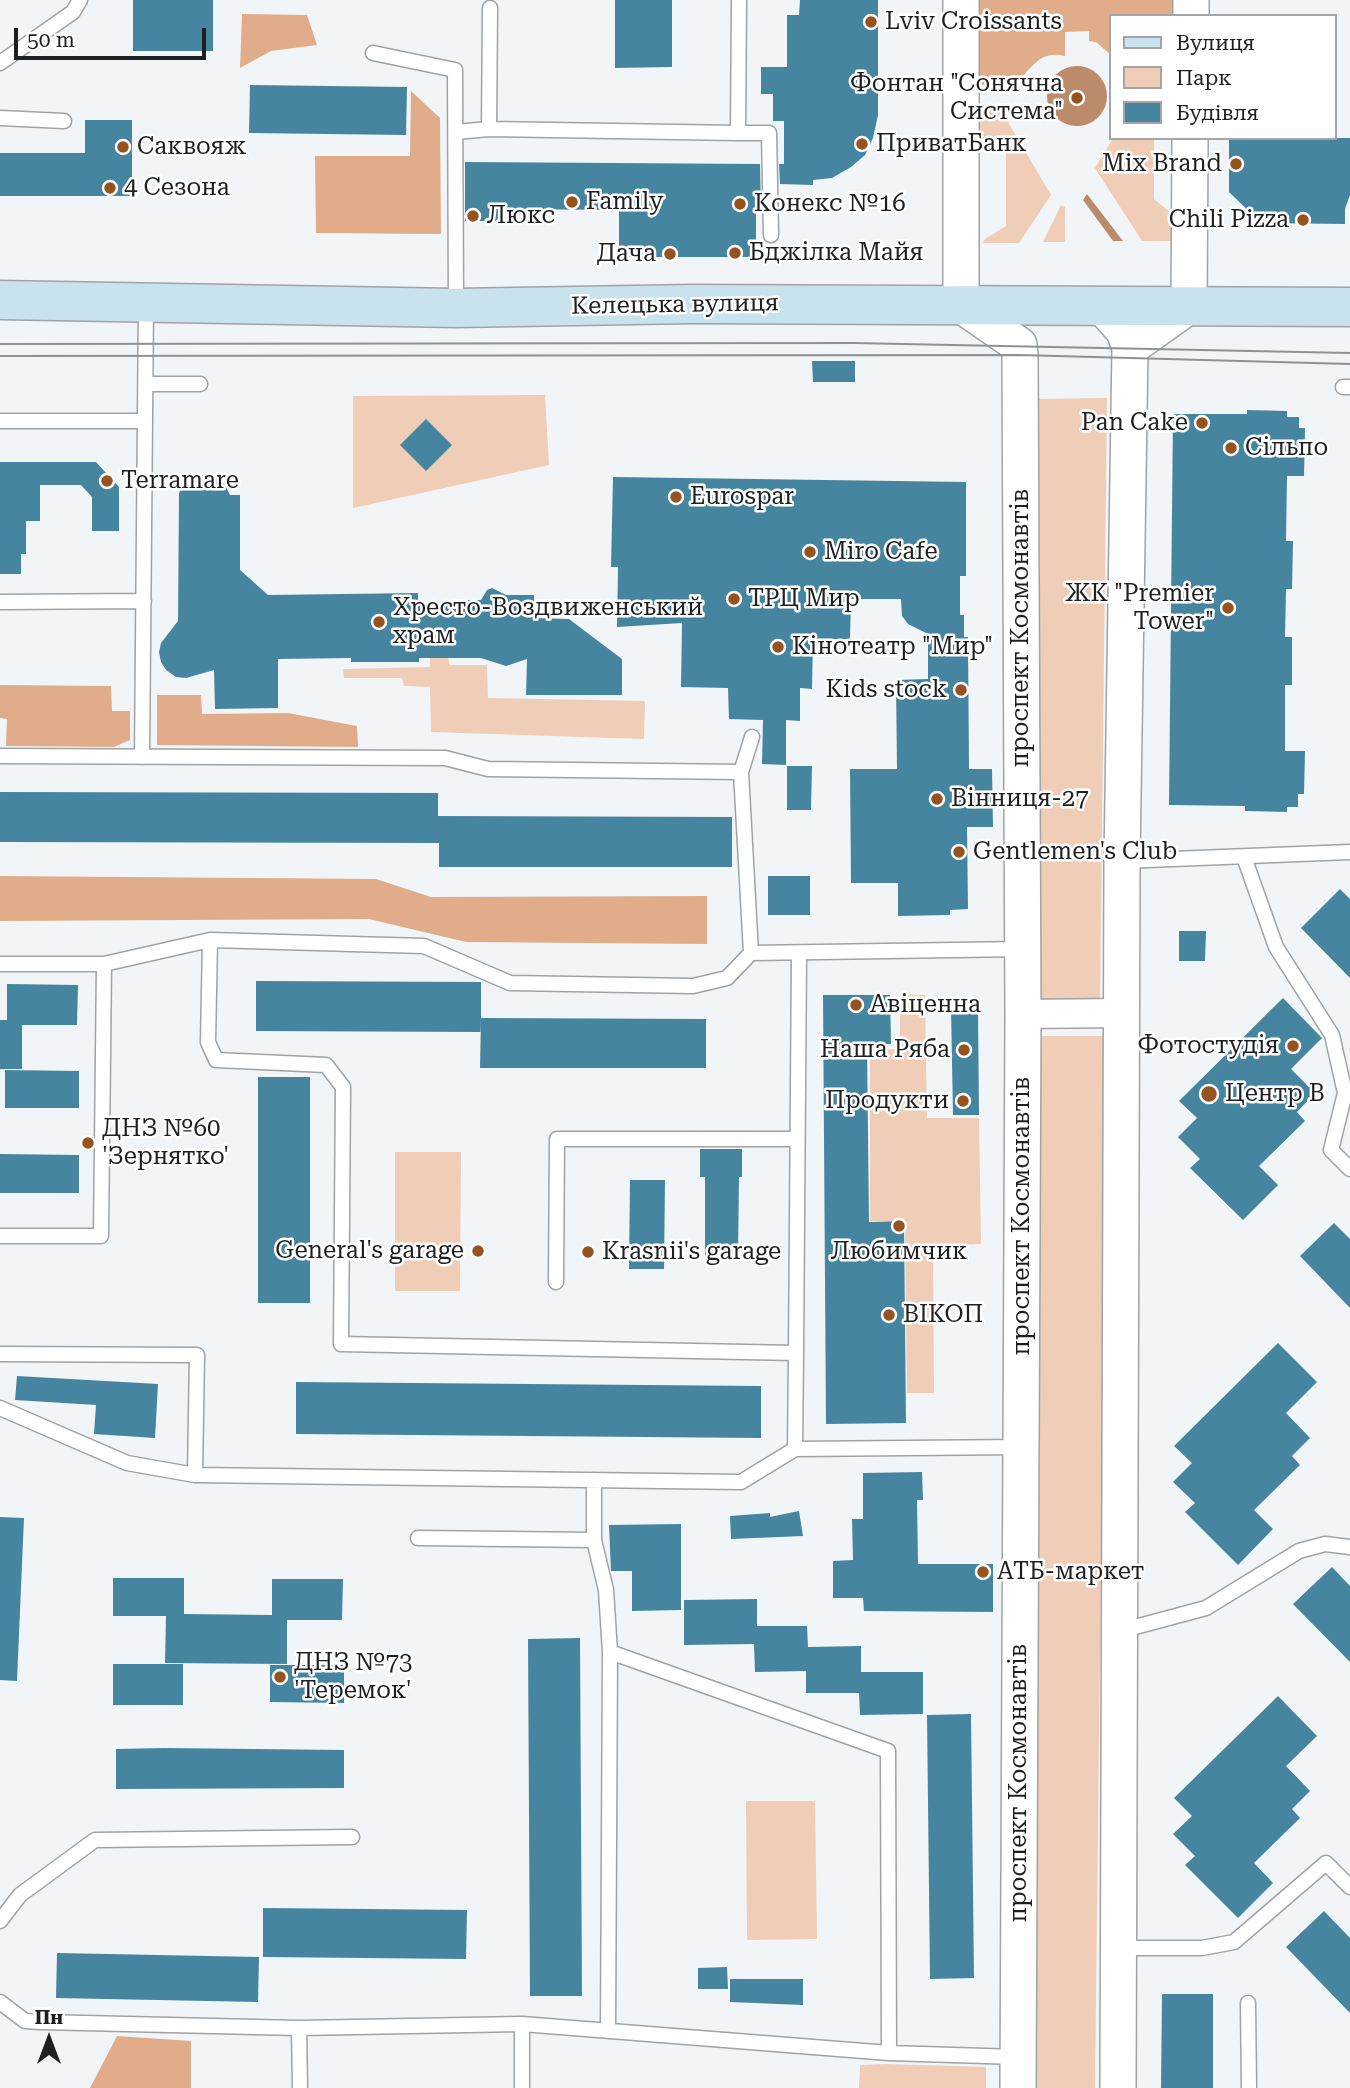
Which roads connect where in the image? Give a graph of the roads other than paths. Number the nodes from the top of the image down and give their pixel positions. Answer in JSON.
{"nodes":[{"id":1,"x":80,"y":0,"type":"edge"},
{"id":2,"x":739,"y":0,"type":"edge"},
{"id":3,"x":961,"y":0,"type":"edge"},
{"id":4,"x":490,"y":8,"type":"dead end"},
{"id":5,"x":373,"y":53,"type":"dead end"},
{"id":6,"x":0,"y":63,"type":"edge"},
{"id":7,"x":0,"y":118,"type":"edge"},
{"id":8,"x":64,"y":121,"type":"dead end"},
{"id":9,"x":489,"y":129,"type":"junction"},
{"id":10,"x":456,"y":132,"type":"junction"},
{"id":11,"x":738,"y":133,"type":"junction"},
{"id":12,"x":1189,"y":140,"type":"edge"},
{"id":13,"x":771,"y":234,"type":"dead end"},
{"id":14,"x":0,"y":300,"type":"edge"},
{"id":15,"x":146,"y":302,"type":"junction"},
{"id":16,"x":961,"y":305,"type":"junction"},
{"id":17,"x":1050,"y":306,"type":"junction"},
{"id":18,"x":1101,"y":306,"type":"junction"},
{"id":19,"x":1189,"y":306,"type":"junction"},
{"id":20,"x":1350,"y":307,"type":"edge"},
{"id":21,"x":456,"y":309,"type":"junction"},
{"id":22,"x":1019,"y":345,"type":"junction"},
{"id":23,"x":1130,"y":348,"type":"junction"},
{"id":24,"x":146,"y":384,"type":"junction"},
{"id":25,"x":200,"y":384,"type":"dead end"},
{"id":26,"x":0,"y":421,"type":"edge"},
{"id":27,"x":145,"y":421,"type":"junction"},
{"id":28,"x":144,"y":601,"type":"junction"},
{"id":29,"x":0,"y":602,"type":"edge"},
{"id":30,"x":752,"y":737,"type":"dead end"},
{"id":31,"x":0,"y":756,"type":"edge"},
{"id":32,"x":142,"y":757,"type":"junction"},
{"id":33,"x":741,"y":772,"type":"junction"},
{"id":34,"x":1350,"y":852,"type":"edge"},
{"id":35,"x":1244,"y":857,"type":"junction"},
{"id":36,"x":1122,"y":861,"type":"junction"},
{"id":37,"x":211,"y":940,"type":"junction"},
{"id":38,"x":1022,"y":949,"type":"junction"},
{"id":39,"x":751,"y":953,"type":"junction"},
{"id":40,"x":799,"y":954,"type":"junction"},
{"id":41,"x":0,"y":964,"type":"edge"},
{"id":42,"x":104,"y":964,"type":"junction"},
{"id":43,"x":1122,"y":1013,"type":"junction"},
{"id":44,"x":1023,"y":1014,"type":"junction"},
{"id":45,"x":797,"y":1139,"type":"junction"},
{"id":46,"x":1350,"y":1169,"type":"edge"},
{"id":47,"x":0,"y":1236,"type":"edge"},
{"id":48,"x":556,"y":1282,"type":"dead end"},
{"id":49,"x":796,"y":1353,"type":"junction"},
{"id":50,"x":0,"y":1354,"type":"edge"},
{"id":51,"x":0,"y":1408,"type":"edge"},
{"id":52,"x":1021,"y":1447,"type":"junction"},
{"id":53,"x":795,"y":1450,"type":"junction"},
{"id":54,"x":195,"y":1475,"type":"junction"},
{"id":55,"x":594,"y":1480,"type":"junction"},
{"id":56,"x":418,"y":1538,"type":"dead end"},
{"id":57,"x":594,"y":1540,"type":"junction"},
{"id":58,"x":1350,"y":1547,"type":"edge"},
{"id":59,"x":1120,"y":1632,"type":"junction"},
{"id":60,"x":610,"y":1651,"type":"junction"},
{"id":61,"x":352,"y":1837,"type":"dead end"},
{"id":62,"x":1350,"y":1887,"type":"edge"},
{"id":63,"x":0,"y":1921,"type":"edge"},
{"id":64,"x":1119,"y":1948,"type":"junction"},
{"id":65,"x":0,"y":2002,"type":"edge"},
{"id":66,"x":1248,"y":2003,"type":"dead end"},
{"id":67,"x":522,"y":2024,"type":"junction"},
{"id":68,"x":299,"y":2028,"type":"junction"},
{"id":69,"x":608,"y":2031,"type":"junction"},
{"id":70,"x":889,"y":2053,"type":"junction"},
{"id":71,"x":1018,"y":2072,"type":"edge"},
{"id":72,"x":300,"y":2088,"type":"edge"},
{"id":73,"x":522,"y":2088,"type":"edge"},
{"id":74,"x":1118,"y":2088,"type":"edge"},
{"id":75,"x":1248,"y":2088,"type":"edge"}],
"edges":[{"from":1,"to":6,"type":"lane"},
{"from":2,"to":11,"type":"lane"},
{"from":3,"to":16,"type":"street"},
{"from":4,"to":9,"type":"lane"},
{"from":5,"to":10,"type":"lane"},
{"from":7,"to":8,"type":"lane"},
{"from":9,"to":10,"type":"lane"},
{"from":9,"to":11,"type":"lane"},
{"from":10,"to":21,"type":"lane"},
{"from":11,"to":13,"type":"lane"},
{"from":12,"to":19,"type":"street"},
{"from":14,"to":15,"type":"main road","name":"Келецька вулиця"},
{"from":15,"to":21,"type":"main road","name":"Келецька вулиця"},
{"from":15,"to":24,"type":"lane"},
{"from":16,"to":17,"type":"main road","name":"Келецька вулиця"},
{"from":16,"to":21,"type":"main road","name":"Келецька вулиця"},
{"from":16,"to":22,"type":"street"},
{"from":17,"to":18,"type":"main road","name":"Келецька вулиця"},
{"from":17,"to":22,"type":"street","name":"проспект Космонавтів"},
{"from":18,"to":19,"type":"main road","name":"Келецька вулиця"},
{"from":18,"to":23,"type":"street"},
{"from":19,"to":20,"type":"main road","name":"Келецька вулиця"},
{"from":19,"to":23,"type":"street"},
{"from":22,"to":38,"type":"street","name":"проспект Космонавтів"},
{"from":23,"to":36,"type":"street"},
{"from":24,"to":25,"type":"lane"},
{"from":24,"to":27,"type":"lane"},
{"from":26,"to":27,"type":"lane"},
{"from":27,"to":28,"type":"lane"},
{"from":28,"to":29,"type":"lane"},
{"from":28,"to":32,"type":"lane"},
{"from":30,"to":33,"type":"lane"},
{"from":31,"to":32,"type":"lane"},
{"from":32,"to":33,"type":"lane"},
{"from":33,"to":39,"type":"lane"},
{"from":34,"to":35,"type":"lane"},
{"from":35,"to":36,"type":"lane"},
{"from":35,"to":46,"type":"lane"},
{"from":36,"to":43,"type":"street"},
{"from":37,"to":39,"type":"lane"},
{"from":37,"to":42,"type":"lane"},
{"from":37,"to":49,"type":"lane"},
{"from":38,"to":40,"type":"lane"},
{"from":38,"to":44,"type":"street","name":"проспект Космонавтів"},
{"from":39,"to":40,"type":"lane"},
{"from":40,"to":45,"type":"lane"},
{"from":41,"to":42,"type":"lane"},
{"from":42,"to":47,"type":"lane"},
{"from":43,"to":44,"type":"street"},
{"from":43,"to":59,"type":"street"},
{"from":44,"to":52,"type":"street","name":"проспект Космонавтів"},
{"from":45,"to":48,"type":"lane"},
{"from":45,"to":49,"type":"lane"},
{"from":49,"to":53,"type":"lane"},
{"from":50,"to":54,"type":"lane"},
{"from":51,"to":54,"type":"lane"},
{"from":52,"to":53,"type":"lane"},
{"from":52,"to":71,"type":"street","name":"проспект Космонавтів"},
{"from":53,"to":55,"type":"lane"},
{"from":54,"to":55,"type":"lane"},
{"from":55,"to":57,"type":"lane"},
{"from":56,"to":57,"type":"lane"},
{"from":57,"to":60,"type":"lane"},
{"from":58,"to":59,"type":"lane"},
{"from":59,"to":64,"type":"street"},
{"from":60,"to":69,"type":"lane"},
{"from":60,"to":70,"type":"lane"},
{"from":61,"to":63,"type":"lane"},
{"from":62,"to":64,"type":"lane"},
{"from":64,"to":74,"type":"street"},
{"from":65,"to":68,"type":"lane"},
{"from":66,"to":75,"type":"lane"},
{"from":67,"to":68,"type":"lane"},
{"from":67,"to":69,"type":"lane"},
{"from":67,"to":73,"type":"lane"},
{"from":68,"to":72,"type":"lane"},
{"from":69,"to":70,"type":"lane"},
{"from":70,"to":71,"type":"lane"}]}
